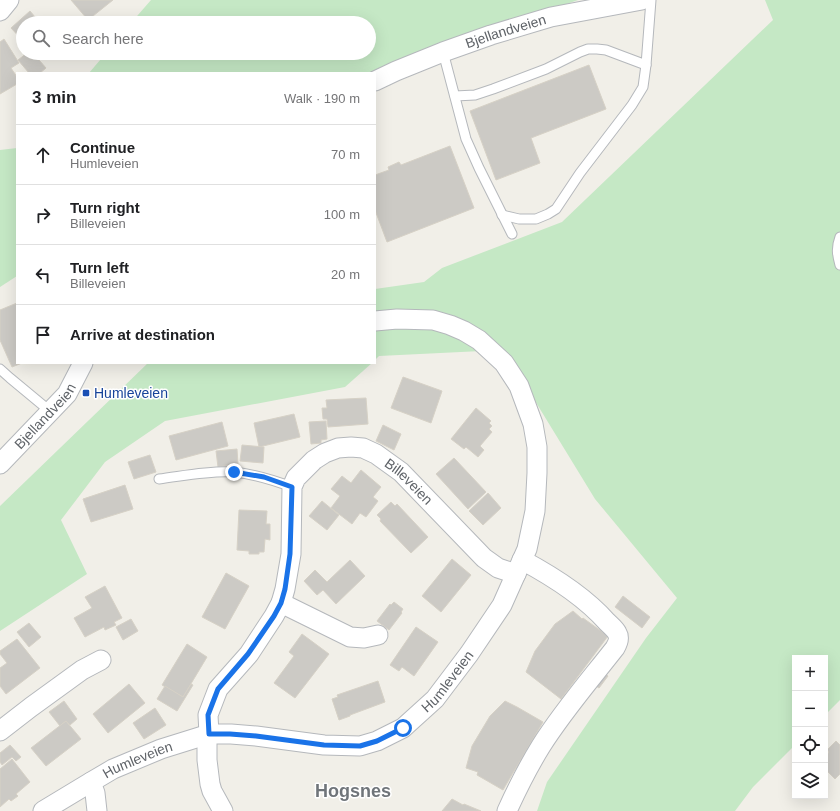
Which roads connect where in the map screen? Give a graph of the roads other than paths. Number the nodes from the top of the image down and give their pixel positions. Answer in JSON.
{"nodes":[{"id":1,"x":9,"y":0,"type":"edge"},
{"id":2,"x":642,"y":0,"type":"edge"},
{"id":3,"x":651,"y":0,"type":"edge"},
{"id":4,"x":0,"y":11,"type":"edge"},
{"id":5,"x":443,"y":52,"type":"junction"},
{"id":6,"x":646,"y":65,"type":"junction"},
{"id":7,"x":376,"y":81,"type":"edge"},
{"id":8,"x":455,"y":96,"type":"junction"},
{"id":9,"x":502,"y":215,"type":"junction"},
{"id":10,"x":512,"y":234,"type":"dead end"},
{"id":11,"x":840,"y":237,"type":"edge"},
{"id":12,"x":840,"y":265,"type":"edge"},
{"id":13,"x":376,"y":321,"type":"edge"},
{"id":14,"x":82,"y":364,"type":"edge"},
{"id":15,"x":0,"y":369,"type":"edge"},
{"id":16,"x":51,"y":412,"type":"junction"},
{"id":17,"x":0,"y":464,"type":"edge"},
{"id":18,"x":159,"y":479,"type":"dead end"},
{"id":19,"x":292,"y":487,"type":"junction"},
{"id":20,"x":519,"y":567,"type":"junction"},
{"id":21,"x":281,"y":603,"type":"junction"},
{"id":22,"x":378,"y":635,"type":"dead end"},
{"id":23,"x":101,"y":660,"type":"dead end"},
{"id":24,"x":0,"y":731,"type":"edge"},
{"id":25,"x":209,"y":734,"type":"junction"},
{"id":26,"x":91,"y":782,"type":"junction"},
{"id":27,"x":43,"y":811,"type":"edge"},
{"id":28,"x":97,"y":811,"type":"edge"},
{"id":29,"x":223,"y":811,"type":"edge"},
{"id":30,"x":506,"y":811,"type":"edge"}],
"edges":[{"from":1,"to":4,"type":"street"},
{"from":2,"to":5,"type":"street","name":"Bjellandveien"},
{"from":3,"to":6,"type":"lane"},
{"from":5,"to":7,"type":"street","name":"Bjellandveien"},
{"from":5,"to":8,"type":"lane"},
{"from":6,"to":8,"type":"lane"},
{"from":6,"to":9,"type":"lane"},
{"from":8,"to":9,"type":"lane"},
{"from":9,"to":10,"type":"lane"},
{"from":11,"to":12,"type":"lane"},
{"from":13,"to":20,"type":"street","name":"Humleveien"},
{"from":14,"to":16,"type":"street","name":"Bjellandveien"},
{"from":15,"to":16,"type":"lane"},
{"from":16,"to":17,"type":"street","name":"Bjellandveien"},
{"from":18,"to":19,"type":"lane"},
{"from":19,"to":20,"type":"street","name":"Billeveien"},
{"from":19,"to":21,"type":"street"},
{"from":20,"to":25,"type":"street","name":"Humleveien"},
{"from":20,"to":30,"type":"street"},
{"from":21,"to":22,"type":"street"},
{"from":21,"to":25,"type":"street"},
{"from":23,"to":24,"type":"street"},
{"from":25,"to":26,"type":"street","name":"Humleveien"},
{"from":25,"to":29,"type":"street"},
{"from":26,"to":27,"type":"street","name":"Humleveien"},
{"from":26,"to":28,"type":"street","name":"Humleveien"}]}
